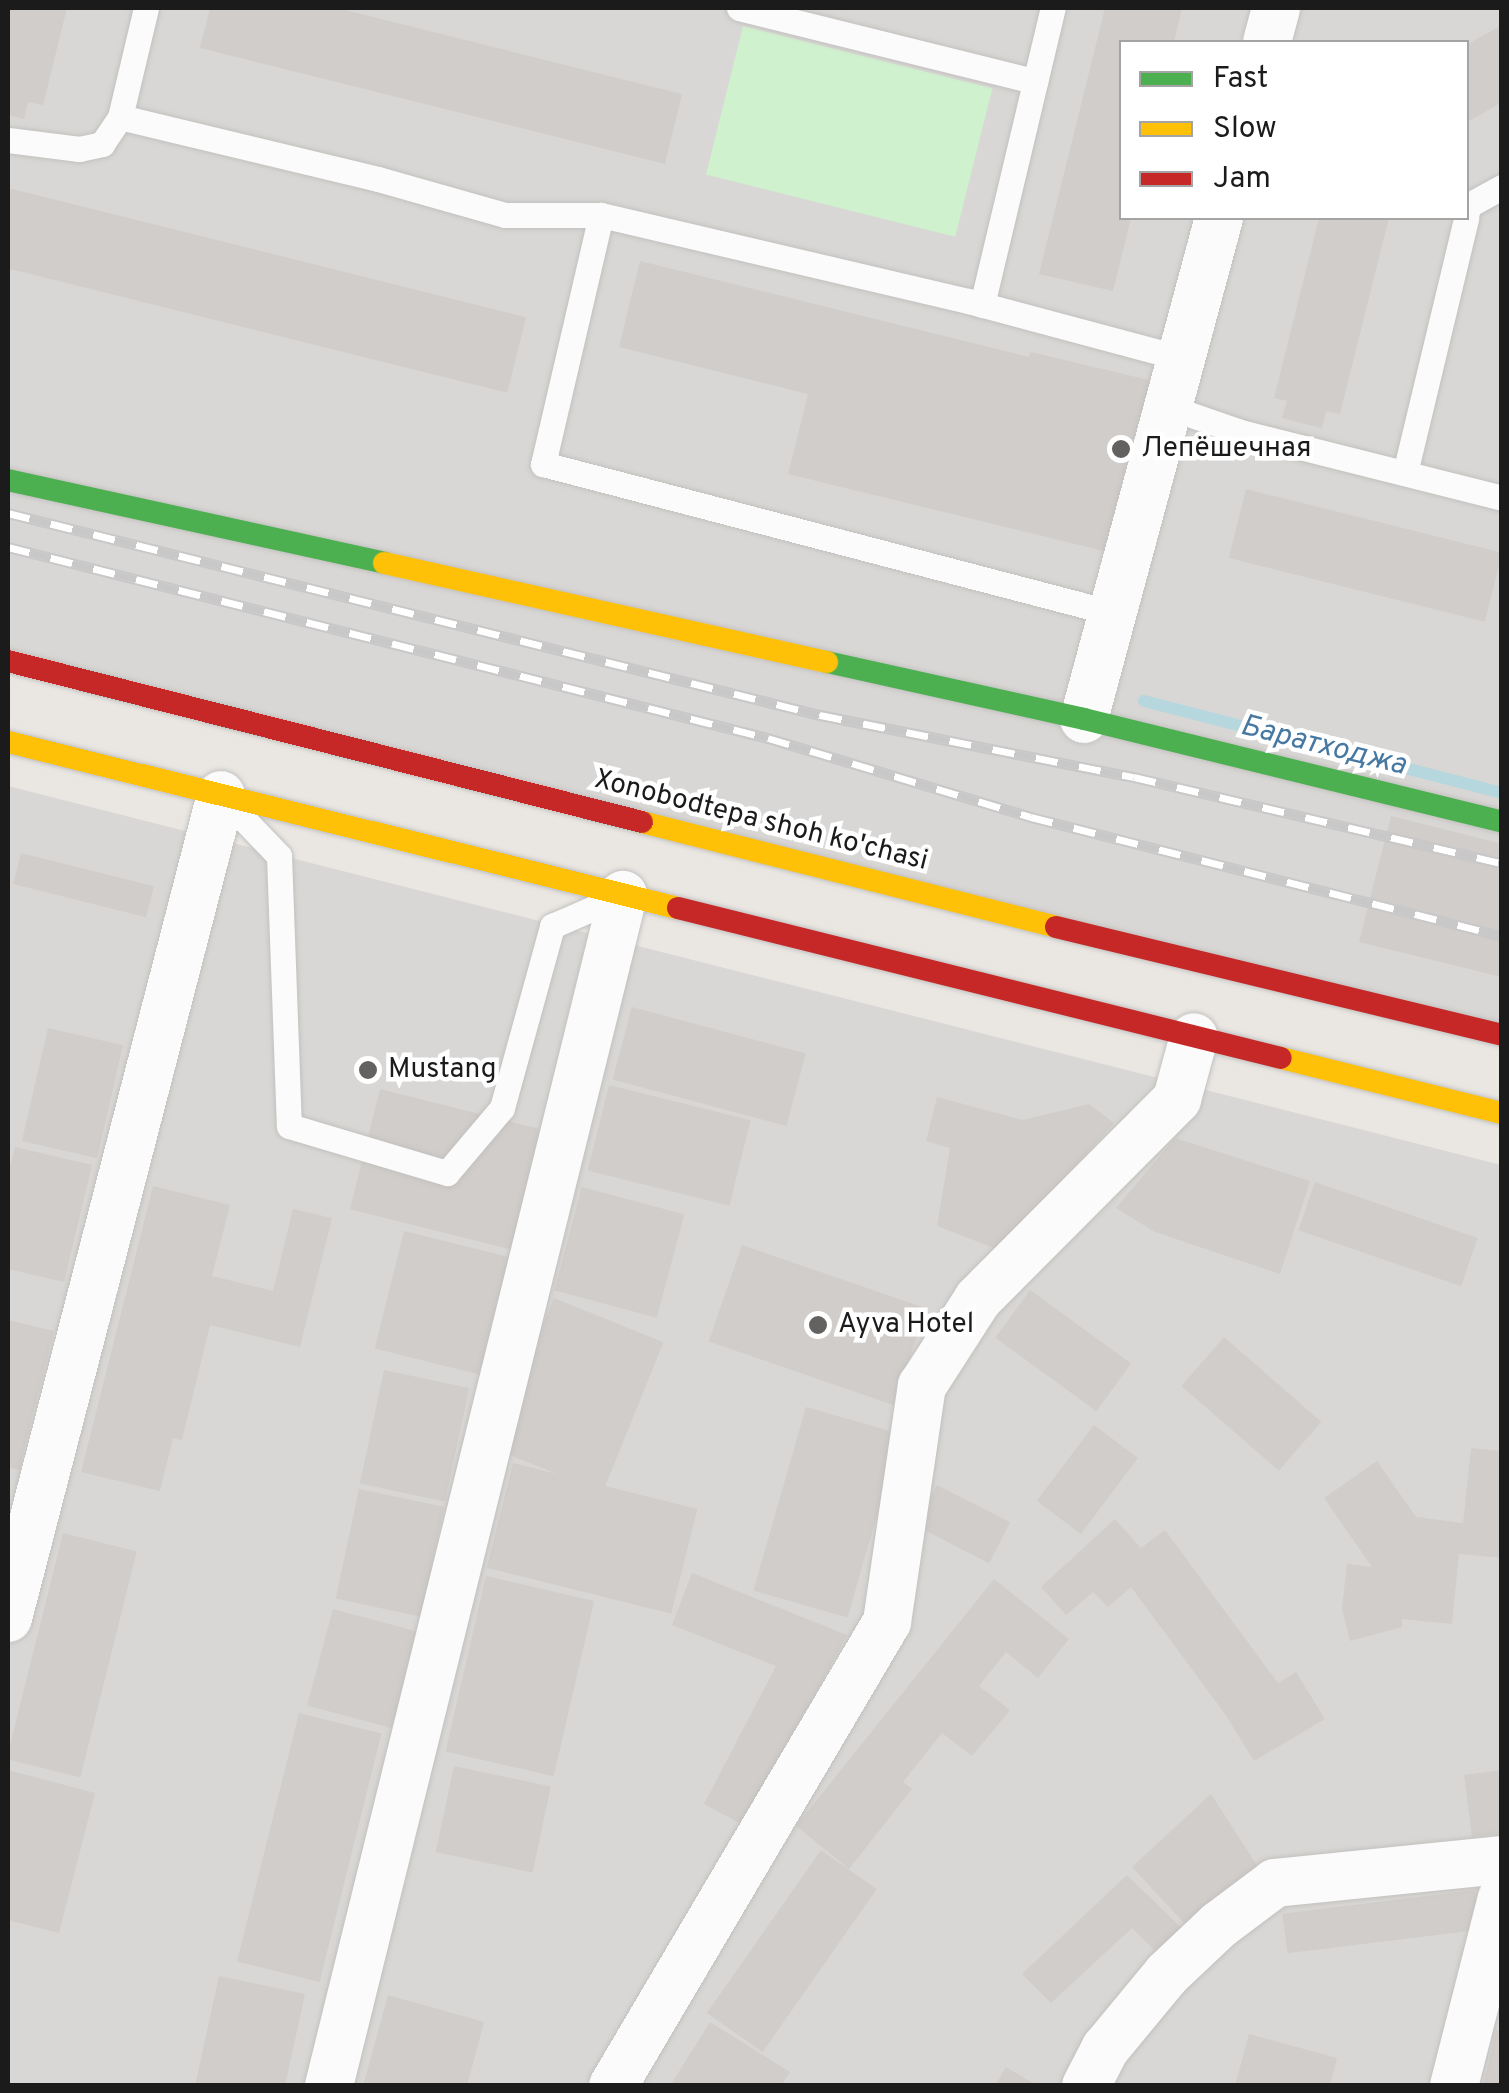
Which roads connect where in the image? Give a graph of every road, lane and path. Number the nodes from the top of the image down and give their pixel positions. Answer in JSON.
{"nodes":[{"id":1,"x":146,"y":8,"type":"edge"},
{"id":2,"x":739,"y":8,"type":"edge"},
{"id":3,"x":1053,"y":8,"type":"edge"},
{"id":4,"x":1276,"y":8,"type":"edge"},
{"id":5,"x":1268,"y":40,"type":"edge"},
{"id":6,"x":1035,"y":80,"type":"junction"},
{"id":7,"x":120,"y":117,"type":"junction"},
{"id":8,"x":8,"y":140,"type":"edge"},
{"id":9,"x":1502,"y":187,"type":"edge"},
{"id":10,"x":1469,"y":210,"type":"edge"},
{"id":11,"x":1469,"y":211,"type":"edge"},
{"id":12,"x":1502,"y":214,"type":"edge"},
{"id":13,"x":601,"y":215,"type":"junction"},
{"id":14,"x":1219,"y":220,"type":"edge"},
{"id":15,"x":1465,"y":220,"type":"edge"},
{"id":16,"x":982,"y":305,"type":"junction"},
{"id":17,"x":1181,"y":358,"type":"junction"},
{"id":18,"x":1168,"y":408,"type":"junction"},
{"id":19,"x":1405,"y":473,"type":"junction"},
{"id":20,"x":8,"y":480,"type":"edge"},
{"id":21,"x":1502,"y":498,"type":"edge"},
{"id":22,"x":1112,"y":613,"type":"junction"},
{"id":23,"x":8,"y":661,"type":"edge"},
{"id":24,"x":1092,"y":691,"type":"junction"},
{"id":25,"x":8,"y":742,"type":"edge"},
{"id":26,"x":220,"y":795,"type":"junction"},
{"id":27,"x":1502,"y":822,"type":"edge"},
{"id":28,"x":622,"y":895,"type":"junction"},
{"id":29,"x":1502,"y":1035,"type":"edge"},
{"id":30,"x":1194,"y":1037,"type":"junction"},
{"id":31,"x":1502,"y":1113,"type":"edge"},
{"id":32,"x":8,"y":1618,"type":"edge"},
{"id":33,"x":1502,"y":1860,"type":"edge"},
{"id":34,"x":1502,"y":1898,"type":"edge"},
{"id":35,"x":328,"y":2086,"type":"edge"},
{"id":36,"x":613,"y":2086,"type":"edge"},
{"id":37,"x":1086,"y":2086,"type":"edge"},
{"id":38,"x":1454,"y":2086,"type":"edge"}],
"edges":[{"from":1,"to":7,"type":"lane"},
{"from":2,"to":6,"type":"lane"},
{"from":3,"to":6,"type":"lane"},
{"from":4,"to":5,"type":"street"},
{"from":6,"to":16,"type":"lane"},
{"from":7,"to":8,"type":"lane"},
{"from":7,"to":13,"type":"lane"},
{"from":9,"to":10,"type":"lane"},
{"from":11,"to":12,"type":"lane"},
{"from":13,"to":16,"type":"lane"},
{"from":13,"to":22,"type":"lane"},
{"from":14,"to":17,"type":"street"},
{"from":15,"to":19,"type":"lane"},
{"from":16,"to":17,"type":"lane"},
{"from":17,"to":18,"type":"street"},
{"from":18,"to":19,"type":"lane"},
{"from":18,"to":22,"type":"street"},
{"from":19,"to":21,"type":"lane"},
{"from":20,"to":24,"type":"main road"},
{"from":22,"to":24,"type":"street"},
{"from":23,"to":29,"type":"main road","name":"Xonobodtepa shoh ko'chasi"},
{"from":24,"to":27,"type":"main road"},
{"from":25,"to":26,"type":"main road"},
{"from":26,"to":28,"type":"main road"},
{"from":26,"to":28,"type":"lane"},
{"from":26,"to":32,"type":"street"},
{"from":28,"to":30,"type":"main road"},
{"from":28,"to":35,"type":"street"},
{"from":30,"to":31,"type":"main road"},
{"from":30,"to":36,"type":"street"},
{"from":33,"to":37,"type":"street"},
{"from":34,"to":38,"type":"street"}]}
